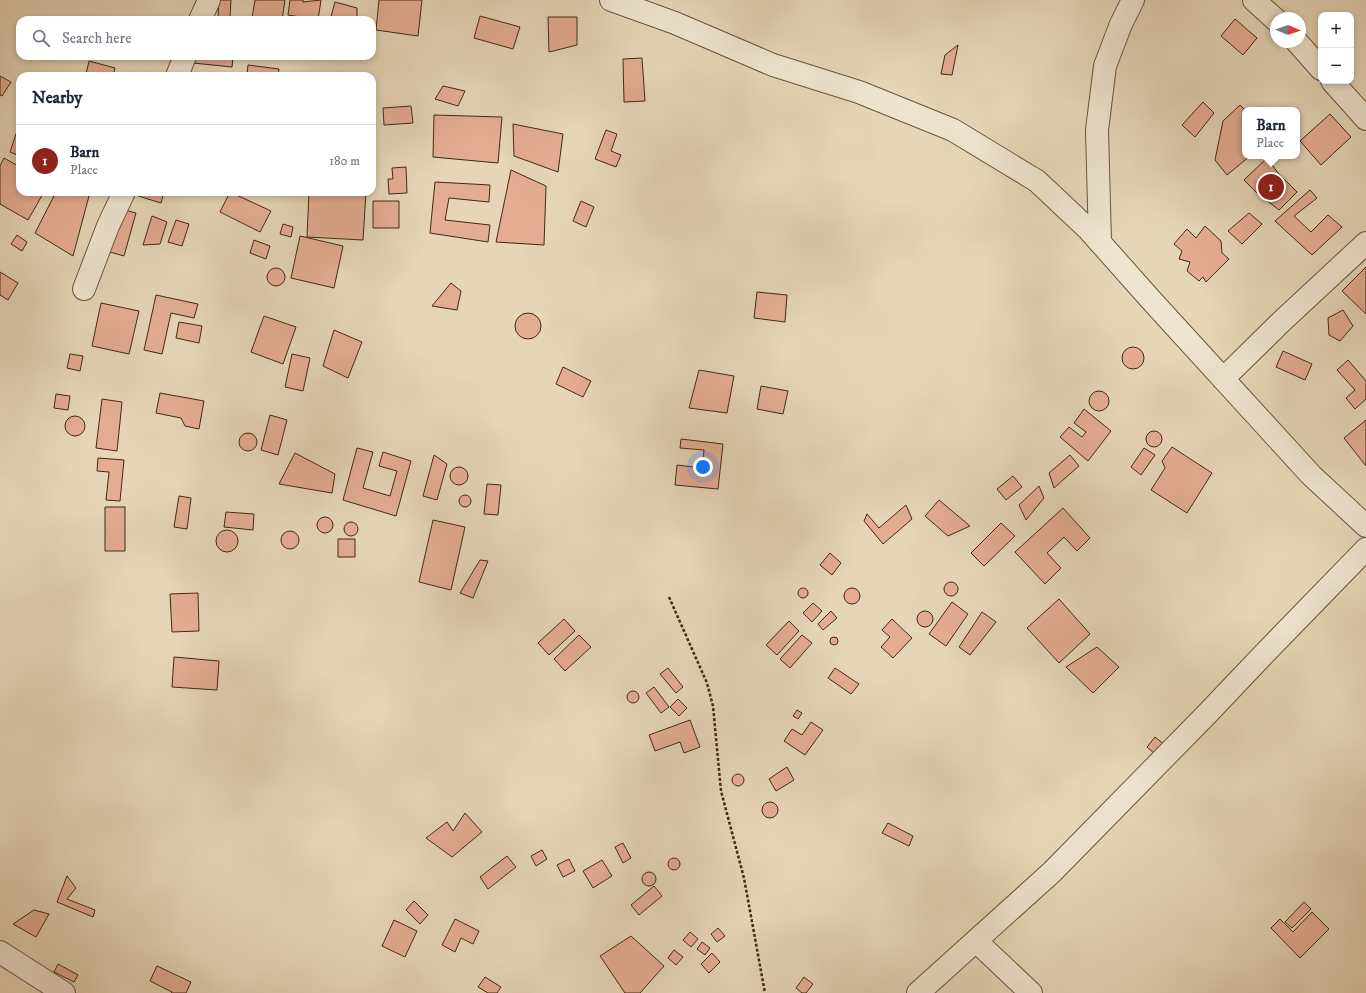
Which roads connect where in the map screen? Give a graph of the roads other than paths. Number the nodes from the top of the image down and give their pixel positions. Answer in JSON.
{"nodes":[{"id":1,"x":209,"y":0,"type":"edge"},
{"id":2,"x":611,"y":0,"type":"edge"},
{"id":3,"x":1133,"y":0,"type":"edge"},
{"id":4,"x":1254,"y":0,"type":"edge"},
{"id":5,"x":1270,"y":15,"type":"edge"},
{"id":6,"x":202,"y":16,"type":"edge"},
{"id":7,"x":1302,"y":48,"type":"edge"},
{"id":8,"x":183,"y":60,"type":"edge"},
{"id":9,"x":1318,"y":66,"type":"edge"},
{"id":10,"x":179,"y":72,"type":"edge"},
{"id":11,"x":1335,"y":84,"type":"edge"},
{"id":12,"x":1366,"y":119,"type":"edge"},
{"id":13,"x":122,"y":196,"type":"edge"},
{"id":14,"x":1100,"y":242,"type":"junction"},
{"id":15,"x":1366,"y":243,"type":"edge"},
{"id":16,"x":84,"y":289,"type":"dead end"},
{"id":17,"x":1223,"y":379,"type":"junction"},
{"id":18,"x":1366,"y":526,"type":"edge"},
{"id":19,"x":1366,"y":549,"type":"edge"},
{"id":20,"x":976,"y":941,"type":"junction"},
{"id":21,"x":0,"y":952,"type":"edge"},
{"id":22,"x":64,"y":993,"type":"edge"},
{"id":23,"x":918,"y":993,"type":"edge"},
{"id":24,"x":1031,"y":993,"type":"edge"}],
"edges":[{"from":1,"to":6,"type":"street"},
{"from":2,"to":14,"type":"street"},
{"from":3,"to":14,"type":"street"},
{"from":4,"to":5,"type":"street"},
{"from":7,"to":9,"type":"street"},
{"from":8,"to":10,"type":"street"},
{"from":11,"to":12,"type":"street"},
{"from":13,"to":16,"type":"street"},
{"from":14,"to":17,"type":"street"},
{"from":15,"to":17,"type":"street"},
{"from":17,"to":18,"type":"street"},
{"from":19,"to":20,"type":"street"},
{"from":20,"to":23,"type":"street"},
{"from":20,"to":24,"type":"street"},
{"from":21,"to":22,"type":"street"}]}
